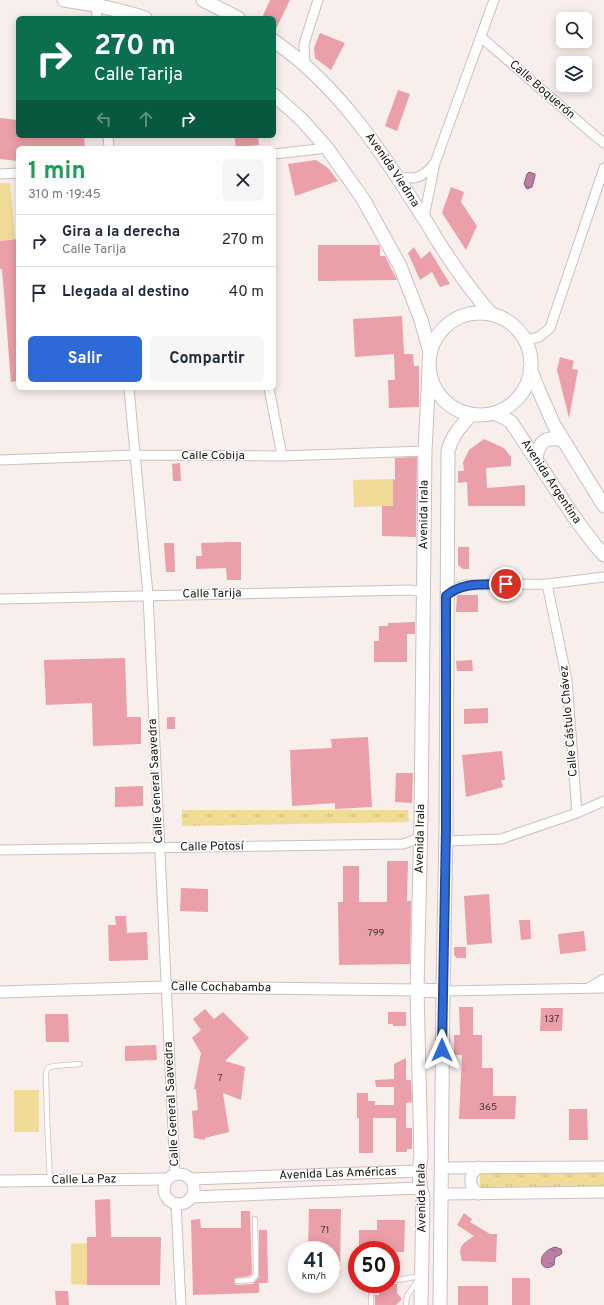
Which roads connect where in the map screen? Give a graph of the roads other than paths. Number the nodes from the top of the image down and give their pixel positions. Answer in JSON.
{"nodes":[{"id":1,"x":64,"y":0,"type":"edge"},
{"id":2,"x":203,"y":0,"type":"edge"},
{"id":3,"x":318,"y":0,"type":"edge"},
{"id":4,"x":494,"y":0,"type":"edge"},
{"id":5,"x":96,"y":5,"type":"junction"},
{"id":6,"x":97,"y":16,"type":"edge"},
{"id":7,"x":140,"y":16,"type":"edge"},
{"id":8,"x":234,"y":16,"type":"edge"},
{"id":9,"x":481,"y":37,"type":"junction"},
{"id":10,"x":276,"y":44,"type":"edge"},
{"id":11,"x":305,"y":66,"type":"junction"},
{"id":12,"x":276,"y":97,"type":"edge"},
{"id":13,"x":604,"y":143,"type":"edge"},
{"id":14,"x":327,"y":148,"type":"junction"},
{"id":15,"x":276,"y":154,"type":"edge"},
{"id":16,"x":435,"y":163,"type":"junction"},
{"id":17,"x":604,"y":168,"type":"edge"},
{"id":18,"x":16,"y":173,"type":"edge"},
{"id":19,"x":0,"y":174,"type":"edge"},
{"id":20,"x":396,"y":176,"type":"junction"},
{"id":21,"x":424,"y":217,"type":"junction"},
{"id":22,"x":491,"y":314,"type":"junction"},
{"id":23,"x":525,"y":340,"type":"junction"},
{"id":24,"x":430,"y":353,"type":"junction"},
{"id":25,"x":530,"y":369,"type":"junction"},
{"id":26,"x":429,"y":371,"type":"junction"},
{"id":27,"x":129,"y":390,"type":"edge"},
{"id":28,"x":269,"y":390,"type":"edge"},
{"id":29,"x":494,"y":413,"type":"junction"},
{"id":30,"x":472,"y":414,"type":"junction"},
{"id":31,"x":563,"y":440,"type":"junction"},
{"id":32,"x":425,"y":451,"type":"junction"},
{"id":33,"x":135,"y":456,"type":"junction"},
{"id":34,"x":282,"y":456,"type":"junction"},
{"id":35,"x":536,"y":458,"type":"junction"},
{"id":36,"x":0,"y":460,"type":"edge"},
{"id":37,"x":599,"y":492,"type":"edge"},
{"id":38,"x":604,"y":506,"type":"edge"},
{"id":39,"x":604,"y":555,"type":"edge"},
{"id":40,"x":604,"y":577,"type":"edge"},
{"id":41,"x":547,"y":584,"type":"junction"},
{"id":42,"x":423,"y":594,"type":"junction"},
{"id":43,"x":148,"y":595,"type":"junction"},
{"id":44,"x":446,"y":596,"type":"junction"},
{"id":45,"x":0,"y":599,"type":"edge"},
{"id":46,"x":604,"y":801,"type":"edge"},
{"id":47,"x":577,"y":813,"type":"junction"},
{"id":48,"x":421,"y":835,"type":"junction"},
{"id":49,"x":446,"y":841,"type":"junction"},
{"id":50,"x":160,"y":848,"type":"junction"},
{"id":51,"x":0,"y":850,"type":"edge"},
{"id":52,"x":604,"y":979,"type":"edge"},
{"id":53,"x":166,"y":986,"type":"junction"},
{"id":54,"x":588,"y":988,"type":"junction"},
{"id":55,"x":604,"y":988,"type":"edge"},
{"id":56,"x":417,"y":990,"type":"junction"},
{"id":57,"x":442,"y":991,"type":"junction"},
{"id":58,"x":0,"y":992,"type":"edge"},
{"id":59,"x":80,"y":1064,"type":"dead end"},
{"id":60,"x":479,"y":1167,"type":"junction"},
{"id":61,"x":604,"y":1167,"type":"edge"},
{"id":62,"x":441,"y":1168,"type":"junction"},
{"id":63,"x":419,"y":1171,"type":"junction"},
{"id":64,"x":172,"y":1177,"type":"junction"},
{"id":65,"x":191,"y":1179,"type":"junction"},
{"id":66,"x":0,"y":1181,"type":"edge"},
{"id":67,"x":50,"y":1181,"type":"junction"},
{"id":68,"x":420,"y":1188,"type":"junction"},
{"id":69,"x":604,"y":1192,"type":"edge"},
{"id":70,"x":441,"y":1194,"type":"junction"},
{"id":71,"x":479,"y":1194,"type":"junction"},
{"id":72,"x":191,"y":1197,"type":"junction"},
{"id":73,"x":176,"y":1203,"type":"junction"},
{"id":74,"x":255,"y":1220,"type":"dead end"},
{"id":75,"x":422,"y":1276,"type":"junction"},
{"id":76,"x":400,"y":1280,"type":"edge"},
{"id":77,"x":237,"y":1281,"type":"dead end"},
{"id":78,"x":372,"y":1293,"type":"edge"},
{"id":79,"x":181,"y":1305,"type":"edge"},
{"id":80,"x":371,"y":1305,"type":"edge"},
{"id":81,"x":406,"y":1305,"type":"edge"},
{"id":82,"x":421,"y":1305,"type":"edge"},
{"id":83,"x":440,"y":1305,"type":"edge"}],
"edges":[{"from":1,"to":5,"type":"main road"},
{"from":2,"to":8,"type":"main road"},
{"from":3,"to":11,"type":"street"},
{"from":4,"to":9,"type":"street"},
{"from":5,"to":6,"type":"street"},
{"from":5,"to":7,"type":"main road"},
{"from":9,"to":13,"type":"street","name":"Calle Boquerón"},
{"from":9,"to":16,"type":"street"},
{"from":10,"to":11,"type":"main road","name":"Avenida Viedma"},
{"from":11,"to":20,"type":"main road","name":"Avenida Viedma"},
{"from":12,"to":14,"type":"main road"},
{"from":14,"to":15,"type":"street"},
{"from":14,"to":24,"type":"main road"},
{"from":16,"to":20,"type":"street"},
{"from":16,"to":21,"type":"street"},
{"from":17,"to":23,"type":"street"},
{"from":18,"to":19,"type":"street"},
{"from":20,"to":21,"type":"main road","name":"Avenida Viedma"},
{"from":21,"to":22,"type":"main road","name":"Avenida Viedma"},
{"from":22,"to":23,"type":"main road"},
{"from":22,"to":24,"type":"main road"},
{"from":23,"to":25,"type":"main road"},
{"from":24,"to":26,"type":"main road"},
{"from":25,"to":29,"type":"main road"},
{"from":25,"to":31,"type":"main road"},
{"from":26,"to":30,"type":"main road"},
{"from":26,"to":32,"type":"main road","name":"Avenida Irala"},
{"from":27,"to":33,"type":"street","name":"Calle General Saavedra"},
{"from":28,"to":34,"type":"street"},
{"from":29,"to":30,"type":"main road"},
{"from":29,"to":35,"type":"main road","name":"Avenida Argentina"},
{"from":30,"to":44,"type":"main road","name":"Avenida Irala"},
{"from":31,"to":35,"type":"main road"},
{"from":31,"to":37,"type":"main road"},
{"from":32,"to":34,"type":"street","name":"Calle Cobija"},
{"from":32,"to":42,"type":"main road","name":"Avenida Irala"},
{"from":33,"to":34,"type":"street","name":"Calle Cobija"},
{"from":33,"to":36,"type":"street","name":"Calle Cobija"},
{"from":33,"to":43,"type":"street","name":"Calle General Saavedra"},
{"from":35,"to":39,"type":"main road","name":"Avenida Argentina"},
{"from":37,"to":38,"type":"main road"},
{"from":40,"to":41,"type":"street"},
{"from":41,"to":44,"type":"street"},
{"from":41,"to":47,"type":"street","name":"Calle Cástulo Chávez"},
{"from":42,"to":43,"type":"street","name":"Calle Tarija"},
{"from":42,"to":48,"type":"main road","name":"Avenida Irala"},
{"from":43,"to":45,"type":"street","name":"Calle Tarija"},
{"from":43,"to":50,"type":"street","name":"Calle General Saavedra"},
{"from":44,"to":49,"type":"main road","name":"Avenida Irala"},
{"from":46,"to":47,"type":"street"},
{"from":47,"to":49,"type":"street"},
{"from":48,"to":50,"type":"street","name":"Calle Potosí"},
{"from":48,"to":56,"type":"main road","name":"Avenida Irala"},
{"from":49,"to":57,"type":"main road","name":"Avenida Irala"},
{"from":50,"to":51,"type":"street","name":"Calle Potosí"},
{"from":50,"to":53,"type":"street","name":"Calle General Saavedra"},
{"from":52,"to":54,"type":"street"},
{"from":53,"to":56,"type":"street","name":"Calle Cochabamba"},
{"from":53,"to":58,"type":"street","name":"Calle Cochabamba"},
{"from":53,"to":64,"type":"street","name":"Calle General Saavedra"},
{"from":54,"to":55,"type":"street"},
{"from":54,"to":57,"type":"street"},
{"from":56,"to":57,"type":"main road","name":"Calle Cochabamba"},
{"from":56,"to":63,"type":"main road","name":"Avenida Irala"},
{"from":57,"to":62,"type":"main road","name":"Avenida Irala"},
{"from":59,"to":67,"type":"lane"},
{"from":60,"to":61,"type":"street","name":"Avenida Las Américas"},
{"from":60,"to":62,"type":"street","name":"Avenida Las Américas"},
{"from":60,"to":71,"type":"street"},
{"from":62,"to":63,"type":"main road","name":"Avenida Las Américas"},
{"from":62,"to":70,"type":"main road","name":"Avenida Irala"},
{"from":63,"to":65,"type":"street","name":"Avenida Las Américas"},
{"from":63,"to":68,"type":"main road","name":"Avenida Irala"},
{"from":64,"to":65,"type":"street"},
{"from":64,"to":67,"type":"street","name":"Calle La Paz"},
{"from":64,"to":73,"type":"street"},
{"from":65,"to":72,"type":"street"},
{"from":66,"to":67,"type":"street","name":"Calle La Paz"},
{"from":68,"to":72,"type":"street","name":"Avenida Las Américas"},
{"from":68,"to":75,"type":"main road","name":"Avenida Irala"},
{"from":69,"to":71,"type":"street"},
{"from":70,"to":71,"type":"street"},
{"from":70,"to":83,"type":"main road","name":"Avenida Irala"},
{"from":72,"to":73,"type":"street"},
{"from":73,"to":79,"type":"street"},
{"from":74,"to":77,"type":"lane"},
{"from":75,"to":76,"type":"lane"},
{"from":75,"to":81,"type":"lane"},
{"from":75,"to":82,"type":"main road","name":"Avenida Irala"},
{"from":78,"to":80,"type":"lane"}]}
